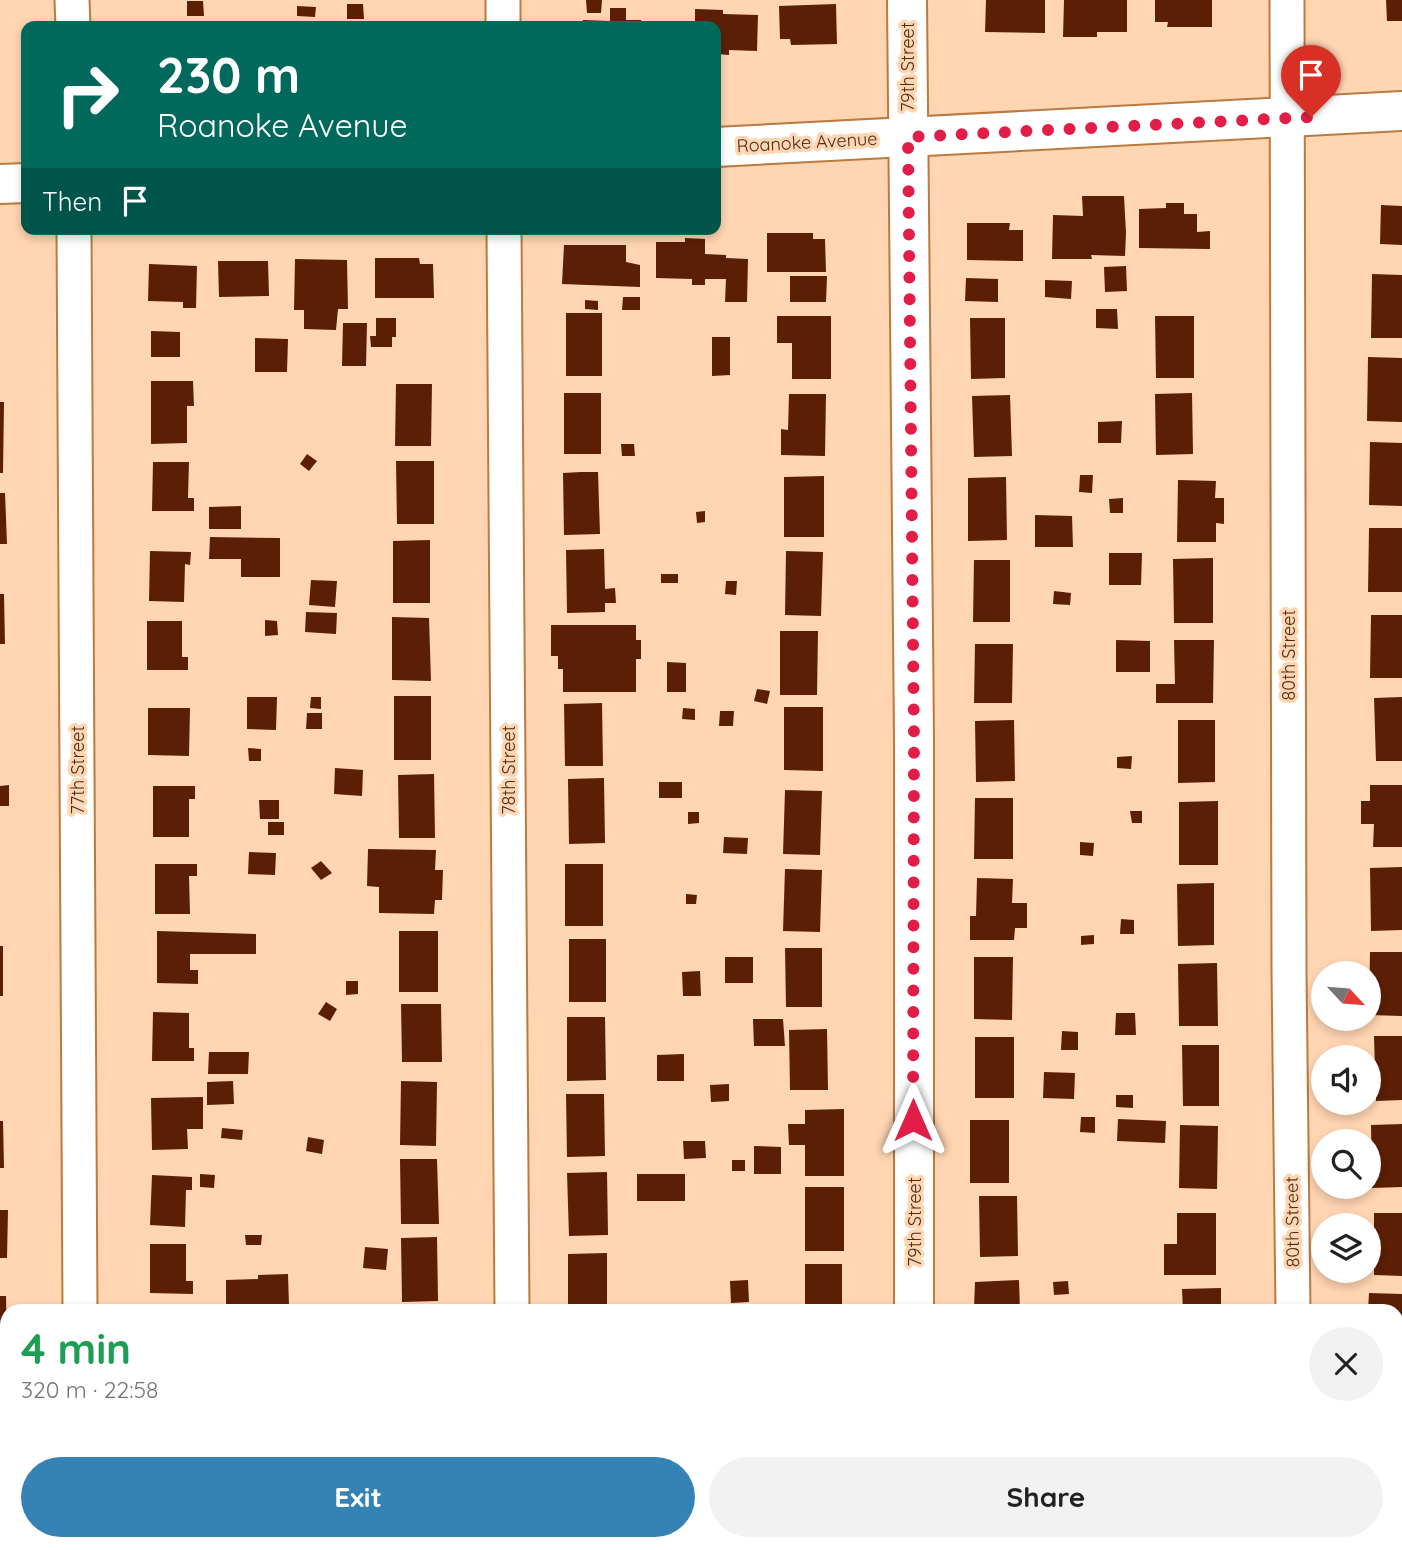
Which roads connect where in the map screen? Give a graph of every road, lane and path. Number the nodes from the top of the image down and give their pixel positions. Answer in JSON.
{"nodes":[{"id":1,"x":72,"y":0,"type":"edge"},
{"id":2,"x":503,"y":0,"type":"edge"},
{"id":3,"x":907,"y":0,"type":"edge"},
{"id":4,"x":1287,"y":0,"type":"edge"},
{"id":5,"x":73,"y":21,"type":"edge"},
{"id":6,"x":503,"y":21,"type":"edge"},
{"id":7,"x":1402,"y":111,"type":"edge"},
{"id":8,"x":1288,"y":119,"type":"junction"},
{"id":9,"x":908,"y":137,"type":"junction"},
{"id":10,"x":721,"y":146,"type":"edge"},
{"id":11,"x":21,"y":183,"type":"edge"},
{"id":12,"x":0,"y":184,"type":"edge"},
{"id":13,"x":74,"y":235,"type":"edge"},
{"id":14,"x":504,"y":235,"type":"edge"},
{"id":15,"x":80,"y":1304,"type":"edge"},
{"id":16,"x":512,"y":1304,"type":"edge"},
{"id":17,"x":914,"y":1304,"type":"edge"},
{"id":18,"x":1293,"y":1304,"type":"edge"}],
"edges":[{"from":1,"to":5,"type":"street"},
{"from":2,"to":6,"type":"street"},
{"from":3,"to":9,"type":"street","name":"79th Street"},
{"from":4,"to":8,"type":"street","name":"80th Street"},
{"from":7,"to":8,"type":"street","name":"Roanoke Avenue"},
{"from":8,"to":9,"type":"street","name":"Roanoke Avenue"},
{"from":8,"to":18,"type":"street","name":"80th Street"},
{"from":9,"to":10,"type":"street","name":"Roanoke Avenue"},
{"from":9,"to":17,"type":"street","name":"79th Street"},
{"from":11,"to":12,"type":"street"},
{"from":13,"to":15,"type":"street","name":"77th Street"},
{"from":14,"to":16,"type":"street","name":"78th Street"}]}
